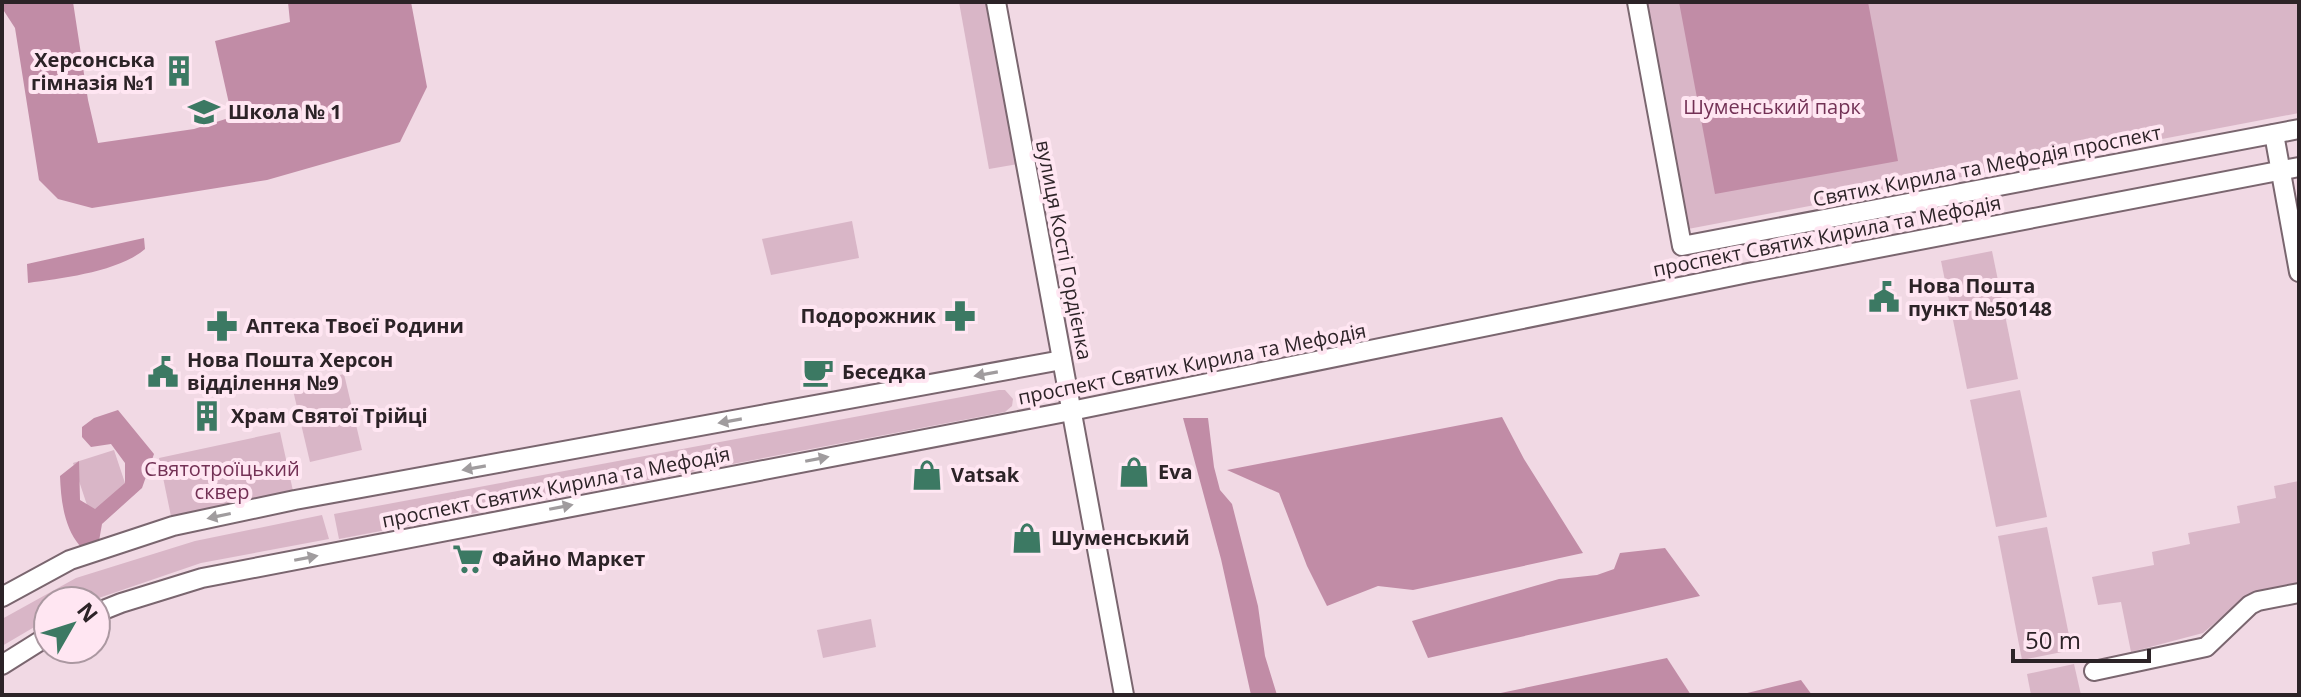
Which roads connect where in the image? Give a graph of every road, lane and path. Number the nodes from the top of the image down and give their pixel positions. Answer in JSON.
{"nodes":[{"id":1,"x":996,"y":2,"type":"edge"},
{"id":2,"x":1637,"y":2,"type":"edge"},
{"id":3,"x":2299,"y":129,"type":"edge"},
{"id":4,"x":2274,"y":134,"type":"junction"},
{"id":5,"x":2290,"y":169,"type":"edge"},
{"id":6,"x":2299,"y":272,"type":"edge"},
{"id":7,"x":1062,"y":360,"type":"junction"},
{"id":8,"x":1071,"y":411,"type":"junction"},
{"id":9,"x":2299,"y":593,"type":"edge"},
{"id":10,"x":2,"y":597,"type":"edge"},
{"id":11,"x":112,"y":607,"type":"edge"},
{"id":12,"x":32,"y":646,"type":"edge"},
{"id":13,"x":2,"y":665,"type":"edge"},
{"id":14,"x":2094,"y":671,"type":"dead end"},
{"id":15,"x":1124,"y":695,"type":"edge"}],
"edges":[{"from":1,"to":7,"type":"street","name":"вулиця Кості Гордієнка"},
{"from":2,"to":4,"type":"street","name":"Святих Кирила та Мефодія проспект"},
{"from":3,"to":4,"type":"street","name":"Святих Кирила та Мефодія проспект"},
{"from":4,"to":5,"type":"street"},
{"from":5,"to":6,"type":"street"},
{"from":5,"to":8,"type":"street","name":"проспект Святих Кирила та Мефодія"},
{"from":7,"to":8,"type":"street","name":"вулиця Кості Гордієнка"},
{"from":7,"to":10,"type":"street","name":"проспект Святих Кирила та Мефодія","one_way":true},
{"from":11,"to":8,"type":"street","name":"проспект Святих Кирила та Мефодія","one_way":true},
{"from":8,"to":15,"type":"street","name":"вулиця Кості Гордієнка"},
{"from":9,"to":14,"type":"street"},
{"from":12,"to":13,"type":"street"}]}
